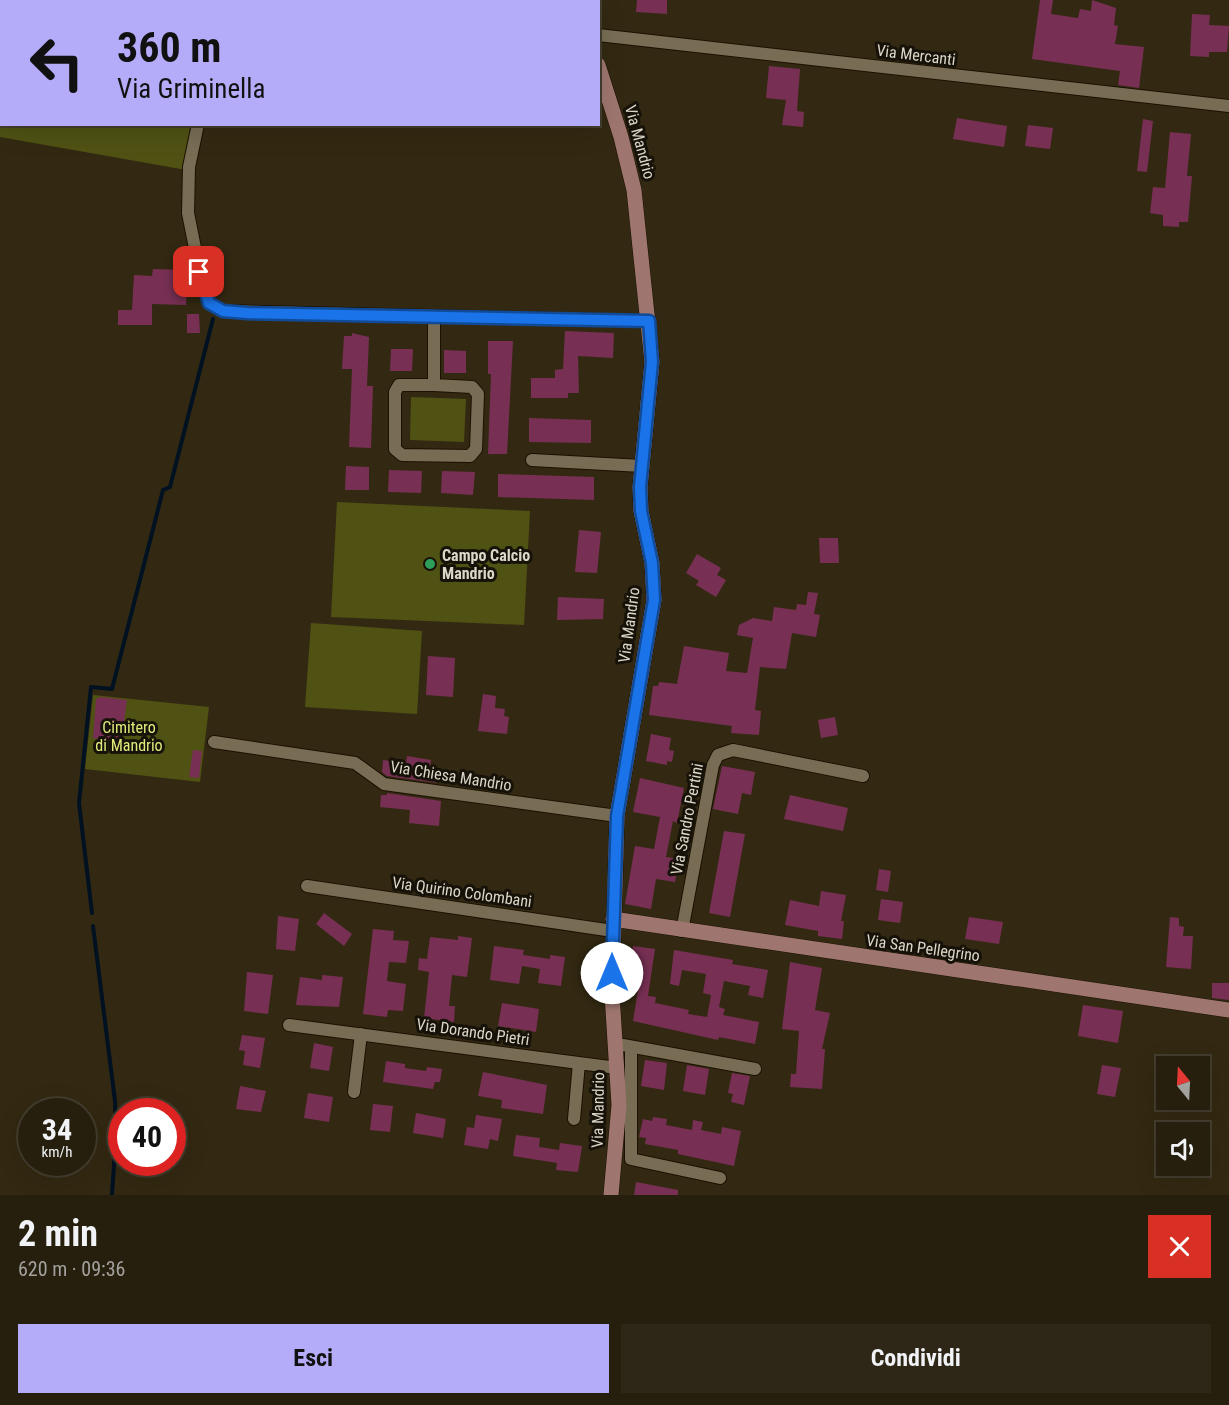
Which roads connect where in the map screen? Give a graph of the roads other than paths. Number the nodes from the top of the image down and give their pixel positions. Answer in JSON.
{"nodes":[{"id":1,"x":600,"y":35,"type":"edge"},
{"id":2,"x":600,"y":72,"type":"edge"},
{"id":3,"x":1229,"y":106,"type":"edge"},
{"id":4,"x":198,"y":126,"type":"edge"},
{"id":5,"x":434,"y":317,"type":"junction"},
{"id":6,"x":649,"y":321,"type":"junction"},
{"id":7,"x":434,"y":385,"type":"junction"},
{"id":8,"x":532,"y":460,"type":"dead end"},
{"id":9,"x":642,"y":466,"type":"junction"},
{"id":10,"x":214,"y":742,"type":"dead end"},
{"id":11,"x":863,"y":776,"type":"dead end"},
{"id":12,"x":617,"y":816,"type":"junction"},
{"id":13,"x":307,"y":886,"type":"dead end"},
{"id":14,"x":613,"y":925,"type":"junction"},
{"id":15,"x":682,"y":931,"type":"junction"},
{"id":16,"x":1229,"y":1010,"type":"edge"},
{"id":17,"x":289,"y":1025,"type":"dead end"},
{"id":18,"x":361,"y":1034,"type":"junction"},
{"id":19,"x":623,"y":1045,"type":"junction"},
{"id":20,"x":579,"y":1063,"type":"junction"},
{"id":21,"x":616,"y":1068,"type":"junction"},
{"id":22,"x":755,"y":1069,"type":"dead end"},
{"id":23,"x":354,"y":1092,"type":"dead end"},
{"id":24,"x":574,"y":1119,"type":"dead end"},
{"id":25,"x":720,"y":1178,"type":"dead end"},
{"id":26,"x":611,"y":1195,"type":"edge"}],
"edges":[{"from":1,"to":3,"type":"street","name":"Via Mercanti"},
{"from":2,"to":6,"type":"street","name":"Via Mandrio"},
{"from":4,"to":5,"type":"street"},
{"from":5,"to":6,"type":"street"},
{"from":5,"to":7,"type":"street"},
{"from":6,"to":9,"type":"street","name":"Via Mandrio"},
{"from":7,"to":7,"type":"street"},
{"from":8,"to":9,"type":"street"},
{"from":9,"to":12,"type":"street","name":"Via Mandrio"},
{"from":10,"to":12,"type":"street","name":"Via Chiesa Mandrio"},
{"from":11,"to":15,"type":"street","name":"Via Sandro Pertini"},
{"from":12,"to":14,"type":"street","name":"Via Mandrio"},
{"from":13,"to":14,"type":"street","name":"Via Quirino Colombani"},
{"from":14,"to":15,"type":"street","name":"Via San Pellegrino"},
{"from":14,"to":19,"type":"street","name":"Via Mandrio"},
{"from":15,"to":16,"type":"street","name":"Via San Pellegrino"},
{"from":17,"to":18,"type":"street","name":"Via Dorando Pietri"},
{"from":18,"to":20,"type":"street","name":"Via Dorando Pietri"},
{"from":18,"to":23,"type":"street"},
{"from":19,"to":21,"type":"street","name":"Via Mandrio"},
{"from":19,"to":22,"type":"street"},
{"from":19,"to":25,"type":"street"},
{"from":20,"to":21,"type":"street","name":"Via Dorando Pietri"},
{"from":20,"to":24,"type":"street"},
{"from":21,"to":26,"type":"street","name":"Via Mandrio"}]}
